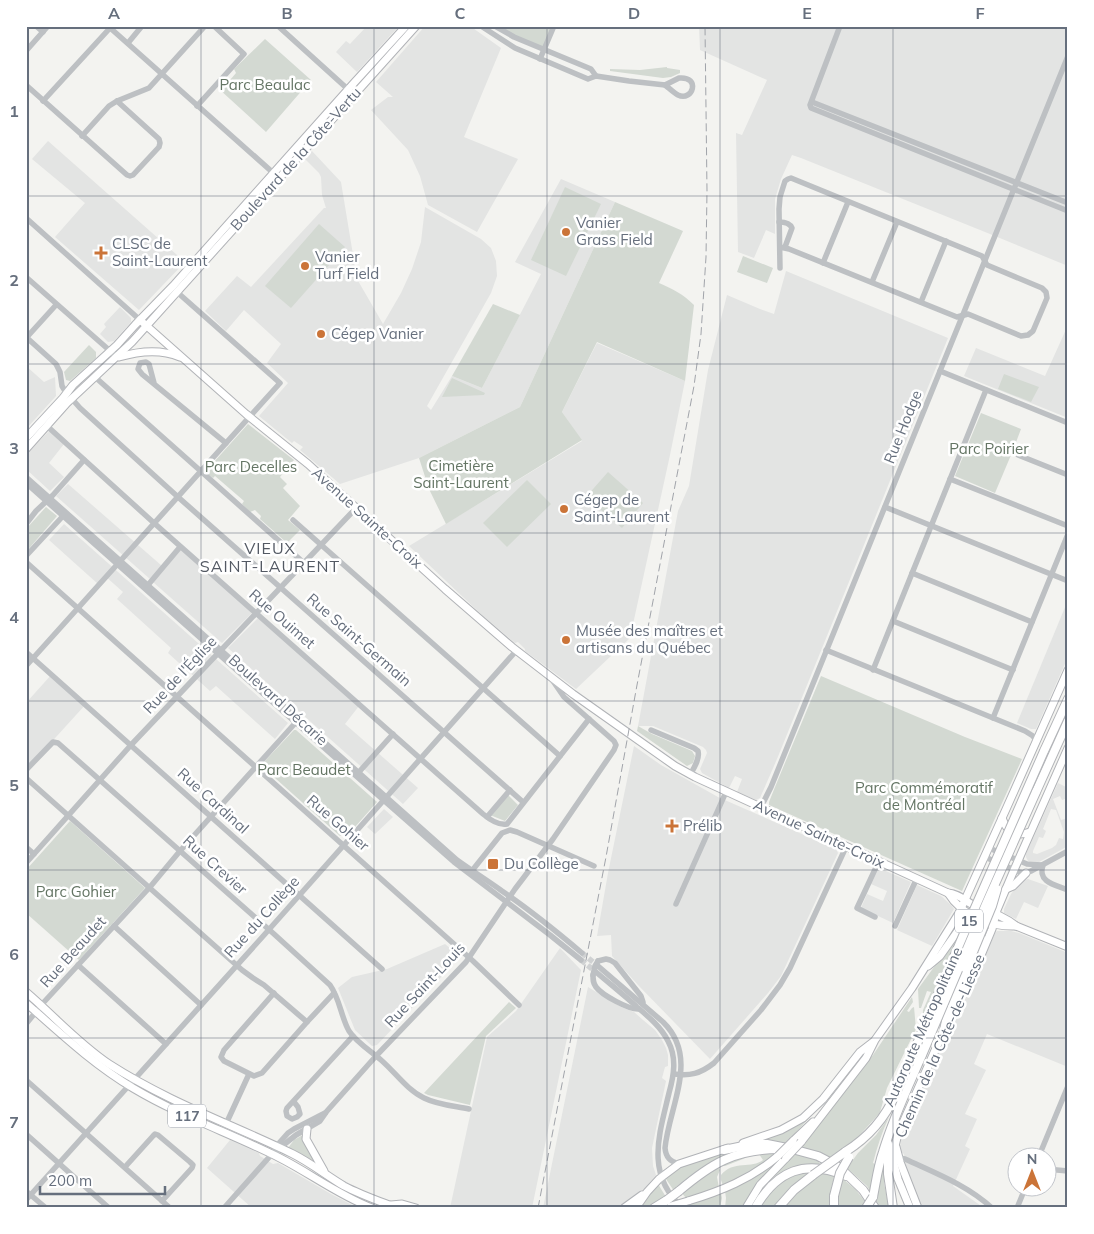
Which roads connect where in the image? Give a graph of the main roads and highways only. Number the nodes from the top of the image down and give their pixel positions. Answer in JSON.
{"nodes":[{"id":1,"x":406,"y":26,"type":"edge"},
{"id":2,"x":416,"y":26,"type":"edge"},
{"id":3,"x":351,"y":92,"type":"junction"},
{"id":4,"x":277,"y":175,"type":"junction"},
{"id":5,"x":140,"y":320,"type":"junction"},
{"id":6,"x":147,"y":326,"type":"junction"},
{"id":7,"x":116,"y":357,"type":"junction"},
{"id":8,"x":182,"y":358,"type":"junction"},
{"id":9,"x":69,"y":396,"type":"junction"},
{"id":10,"x":26,"y":438,"type":"edge"},
{"id":11,"x":26,"y":449,"type":"edge"},
{"id":12,"x":1068,"y":670,"type":"edge"},
{"id":13,"x":1068,"y":700,"type":"edge"},
{"id":14,"x":1068,"y":721,"type":"edge"},
{"id":15,"x":1068,"y":748,"type":"edge"},
{"id":16,"x":1002,"y":818,"type":"junction"},
{"id":17,"x":1030,"y":832,"type":"junction"},
{"id":18,"x":1005,"y":861,"type":"junction"},
{"id":19,"x":1026,"y":873,"type":"road end"},
{"id":20,"x":1006,"y":890,"type":"junction"},
{"id":21,"x":948,"y":893,"type":"junction"},
{"id":22,"x":965,"y":900,"type":"junction"},
{"id":23,"x":961,"y":908,"type":"junction"},
{"id":24,"x":996,"y":914,"type":"junction"},
{"id":25,"x":993,"y":924,"type":"junction"},
{"id":26,"x":1016,"y":926,"type":"junction"},
{"id":27,"x":1068,"y":947,"type":"edge"},
{"id":28,"x":922,"y":972,"type":"junction"},
{"id":29,"x":968,"y":972,"type":"junction"},
{"id":30,"x":26,"y":992,"type":"edge"},
{"id":31,"x":26,"y":1003,"type":"edge"},
{"id":32,"x":944,"y":1030,"type":"joint"},
{"id":33,"x":875,"y":1040,"type":"junction"},
{"id":34,"x":307,"y":1129,"type":"road end"},
{"id":35,"x":889,"y":1134,"type":"junction"},
{"id":36,"x":860,"y":1143,"type":"junction"},
{"id":37,"x":795,"y":1144,"type":"junction"},
{"id":38,"x":895,"y":1144,"type":"junction"},
{"id":39,"x":724,"y":1150,"type":"junction"},
{"id":40,"x":325,"y":1174,"type":"junction"},
{"id":41,"x":851,"y":1178,"type":"junction"},
{"id":42,"x":646,"y":1192,"type":"junction"},
{"id":43,"x":873,"y":1197,"type":"junction"},
{"id":44,"x":668,"y":1205,"type":"edge"},
{"id":45,"x":685,"y":1205,"type":"edge"},
{"id":46,"x":757,"y":1206,"type":"edge"},
{"id":47,"x":394,"y":1207,"type":"edge"},
{"id":48,"x":372,"y":1208,"type":"edge"},
{"id":49,"x":416,"y":1208,"type":"edge"},
{"id":50,"x":624,"y":1208,"type":"edge"},
{"id":51,"x":633,"y":1208,"type":"edge"},
{"id":52,"x":654,"y":1208,"type":"edge"},
{"id":53,"x":746,"y":1208,"type":"edge"},
{"id":54,"x":778,"y":1208,"type":"edge"},
{"id":55,"x":834,"y":1208,"type":"edge"},
{"id":56,"x":866,"y":1208,"type":"edge"},
{"id":57,"x":870,"y":1208,"type":"edge"},
{"id":58,"x":875,"y":1208,"type":"edge"},
{"id":59,"x":893,"y":1208,"type":"edge"},
{"id":60,"x":910,"y":1208,"type":"edge"},
{"id":61,"x":918,"y":1208,"type":"edge"}],
"edges":[{"from":1,"to":3,"type":"main road","name":"Boulevard de la Côte-Vertu"},
{"from":2,"to":3,"type":"main road","name":"Boulevard de la Côte-Vertu"},
{"from":3,"to":4,"type":"main road","name":"Boulevard de la Côte-Vertu"},
{"from":4,"to":5,"type":"main road","name":"Boulevard de la Côte-Vertu"},
{"from":4,"to":6,"type":"main road","name":"Boulevard de la Côte-Vertu"},
{"from":5,"to":6,"type":"main road","name":"Avenue Sainte-Croix"},
{"from":5,"to":9,"type":"main road","name":"Boulevard de la Côte-Vertu"},
{"from":6,"to":7,"type":"main road","name":"Boulevard de la Côte-Vertu"},
{"from":6,"to":8,"type":"main road","name":"Avenue Sainte-Croix"},
{"from":7,"to":8,"type":"main road","name":"Avenue Sainte-Croix"},
{"from":7,"to":9,"type":"main road","name":"Boulevard de la Côte-Vertu"},
{"from":8,"to":21,"type":"main road","name":"Avenue Sainte-Croix"},
{"from":9,"to":10,"type":"main road","name":"Boulevard de la Côte-Vertu"},
{"from":9,"to":11,"type":"main road","name":"Boulevard de la Côte-Vertu"},
{"from":12,"to":16,"type":"main road"},
{"from":13,"to":36,"type":"highway","name":"Autoroute Métropolitaine","number":"15","bridge":true},
{"from":14,"to":18,"type":"highway","name":"Autoroute Métropolitaine","number":"15","bridge":true},
{"from":15,"to":17,"type":"main road","name":"Chemin de la Côte-de-Liesse"},
{"from":16,"to":17,"type":"main road"},
{"from":16,"to":22,"type":"main road"},
{"from":17,"to":20,"type":"main road","name":"Chemin de la Côte-de-Liesse"},
{"from":18,"to":29,"type":"highway","bridge":true},
{"from":18,"to":35,"type":"highway","name":"Autoroute Métropolitaine","number":"15","bridge":true},
{"from":19,"to":20,"type":"main road"},
{"from":20,"to":24,"type":"main road","name":"Chemin de la Côte-de-Liesse"},
{"from":21,"to":22,"type":"main road","name":"Avenue Sainte-Croix"},
{"from":21,"to":23,"type":"main road","name":"Avenue Sainte-Croix"},
{"from":22,"to":23,"type":"main road"},
{"from":22,"to":24,"type":"main road","name":"Avenue Sainte-Croix"},
{"from":23,"to":25,"type":"main road"},
{"from":23,"to":28,"type":"main road"},
{"from":24,"to":25,"type":"main road","name":"Chemin de la Côte-de-Liesse"},
{"from":24,"to":26,"type":"main road","name":"Avenue Sainte-Croix"},
{"from":25,"to":26,"type":"main road"},
{"from":25,"to":29,"type":"main road","name":"Chemin de la Côte-de-Liesse"},
{"from":26,"to":27,"type":"main road"},
{"from":28,"to":29,"type":"main road"},
{"from":28,"to":33,"type":"main road"},
{"from":29,"to":32,"type":"highway"},
{"from":30,"to":40,"type":"main road","number":"117"},
{"from":31,"to":48,"type":"main road","number":"117"},
{"from":32,"to":38,"type":"main road","name":"Chemin de la Côte-de-Liesse"},
{"from":33,"to":37,"type":"main road"},
{"from":33,"to":39,"type":"main road"},
{"from":34,"to":40,"type":"main road"},
{"from":35,"to":43,"type":"highway","name":"Autoroute Métropolitaine"},
{"from":35,"to":59,"type":"highway","number":"15"},
{"from":36,"to":54,"type":"highway","name":"Autoroute Métropolitaine","bridge":true},
{"from":36,"to":55,"type":"highway","number":"15","bridge":true},
{"from":37,"to":39,"type":"highway"},
{"from":37,"to":41,"type":"highway"},
{"from":37,"to":44,"type":"highway","bridge":true},
{"from":37,"to":45,"type":"main road","bridge":true},
{"from":37,"to":53,"type":"main road","bridge":true},
{"from":38,"to":60,"type":"main road","name":"Chemin de la Côte-de-Liesse"},
{"from":38,"to":61,"type":"main road"},
{"from":39,"to":42,"type":"main road"},
{"from":40,"to":47,"type":"main road","number":"117"},
{"from":41,"to":46,"type":"highway"},
{"from":41,"to":58,"type":"highway"},
{"from":42,"to":50,"type":"main road"},
{"from":42,"to":51,"type":"main road"},
{"from":43,"to":56,"type":"highway","bridge":true},
{"from":43,"to":57,"type":"highway","name":"Autoroute Métropolitaine","bridge":true},
{"from":44,"to":45,"type":"main road","bridge":true},
{"from":44,"to":52,"type":"highway"},
{"from":47,"to":49,"type":"main road"}]}
